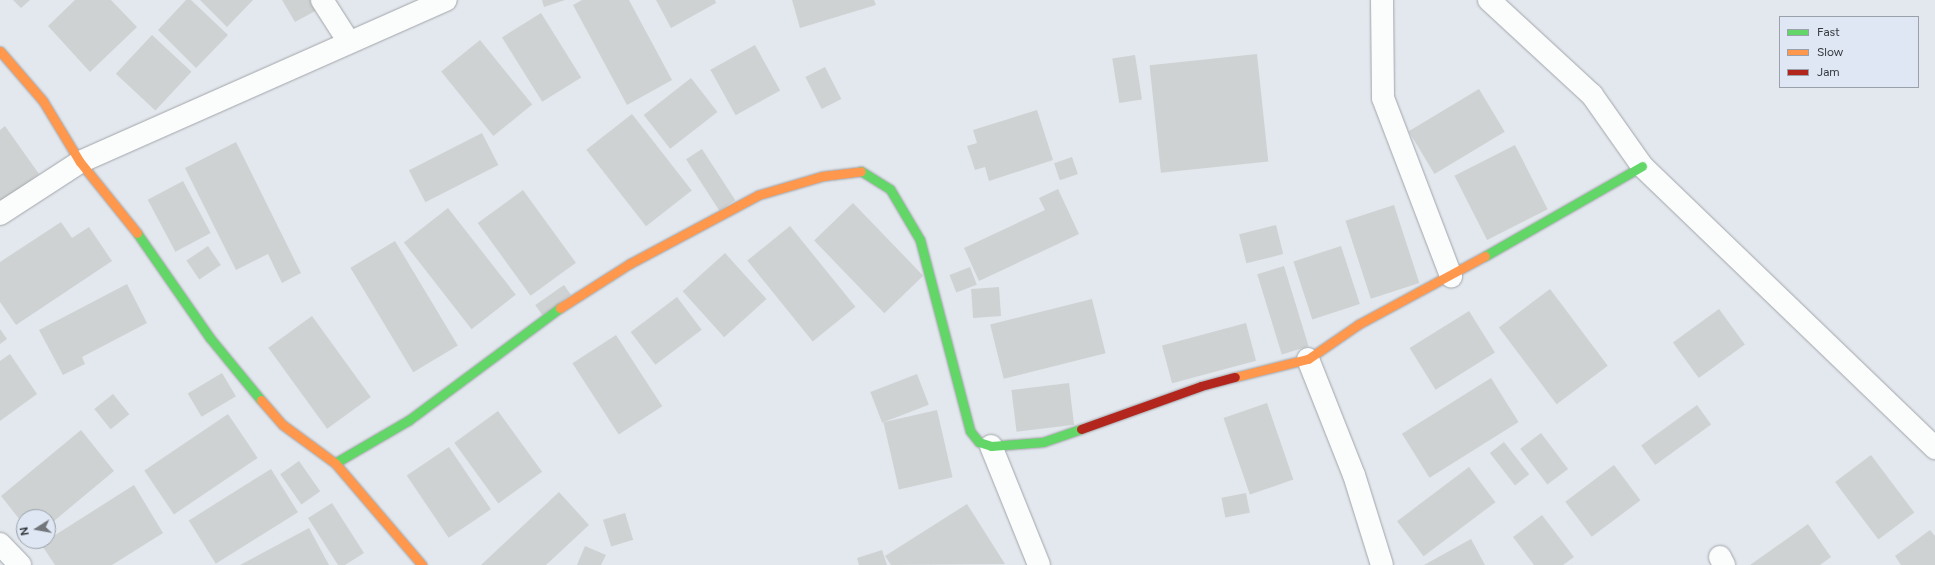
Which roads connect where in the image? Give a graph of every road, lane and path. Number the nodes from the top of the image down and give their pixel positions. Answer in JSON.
{"nodes":[{"id":1,"x":322,"y":0,"type":"edge"},
{"id":2,"x":446,"y":0,"type":"edge"},
{"id":3,"x":1382,"y":0,"type":"edge"},
{"id":4,"x":1489,"y":0,"type":"edge"},
{"id":5,"x":349,"y":42,"type":"junction"},
{"id":6,"x":0,"y":51,"type":"edge"},
{"id":7,"x":80,"y":162,"type":"junction"},
{"id":8,"x":1642,"y":166,"type":"junction"},
{"id":9,"x":0,"y":214,"type":"edge"},
{"id":10,"x":1451,"y":276,"type":"junction"},
{"id":11,"x":1308,"y":359,"type":"junction"},
{"id":12,"x":991,"y":446,"type":"junction"},
{"id":13,"x":1935,"y":448,"type":"edge"},
{"id":14,"x":335,"y":463,"type":"junction"},
{"id":15,"x":0,"y":544,"type":"edge"},
{"id":16,"x":20,"y":565,"type":"edge"},
{"id":17,"x":422,"y":565,"type":"edge"},
{"id":18,"x":1039,"y":565,"type":"edge"},
{"id":19,"x":1382,"y":565,"type":"edge"}],
"edges":[{"from":1,"to":5,"type":"street"},
{"from":2,"to":5,"type":"street"},
{"from":3,"to":10,"type":"street"},
{"from":4,"to":8,"type":"street"},
{"from":5,"to":7,"type":"street"},
{"from":6,"to":7,"type":"street"},
{"from":7,"to":9,"type":"street"},
{"from":7,"to":14,"type":"street"},
{"from":8,"to":10,"type":"street"},
{"from":8,"to":13,"type":"street"},
{"from":10,"to":11,"type":"street"},
{"from":11,"to":12,"type":"street"},
{"from":11,"to":19,"type":"street"},
{"from":12,"to":14,"type":"street"},
{"from":12,"to":18,"type":"street"},
{"from":14,"to":17,"type":"street"},
{"from":15,"to":16,"type":"street"}]}
